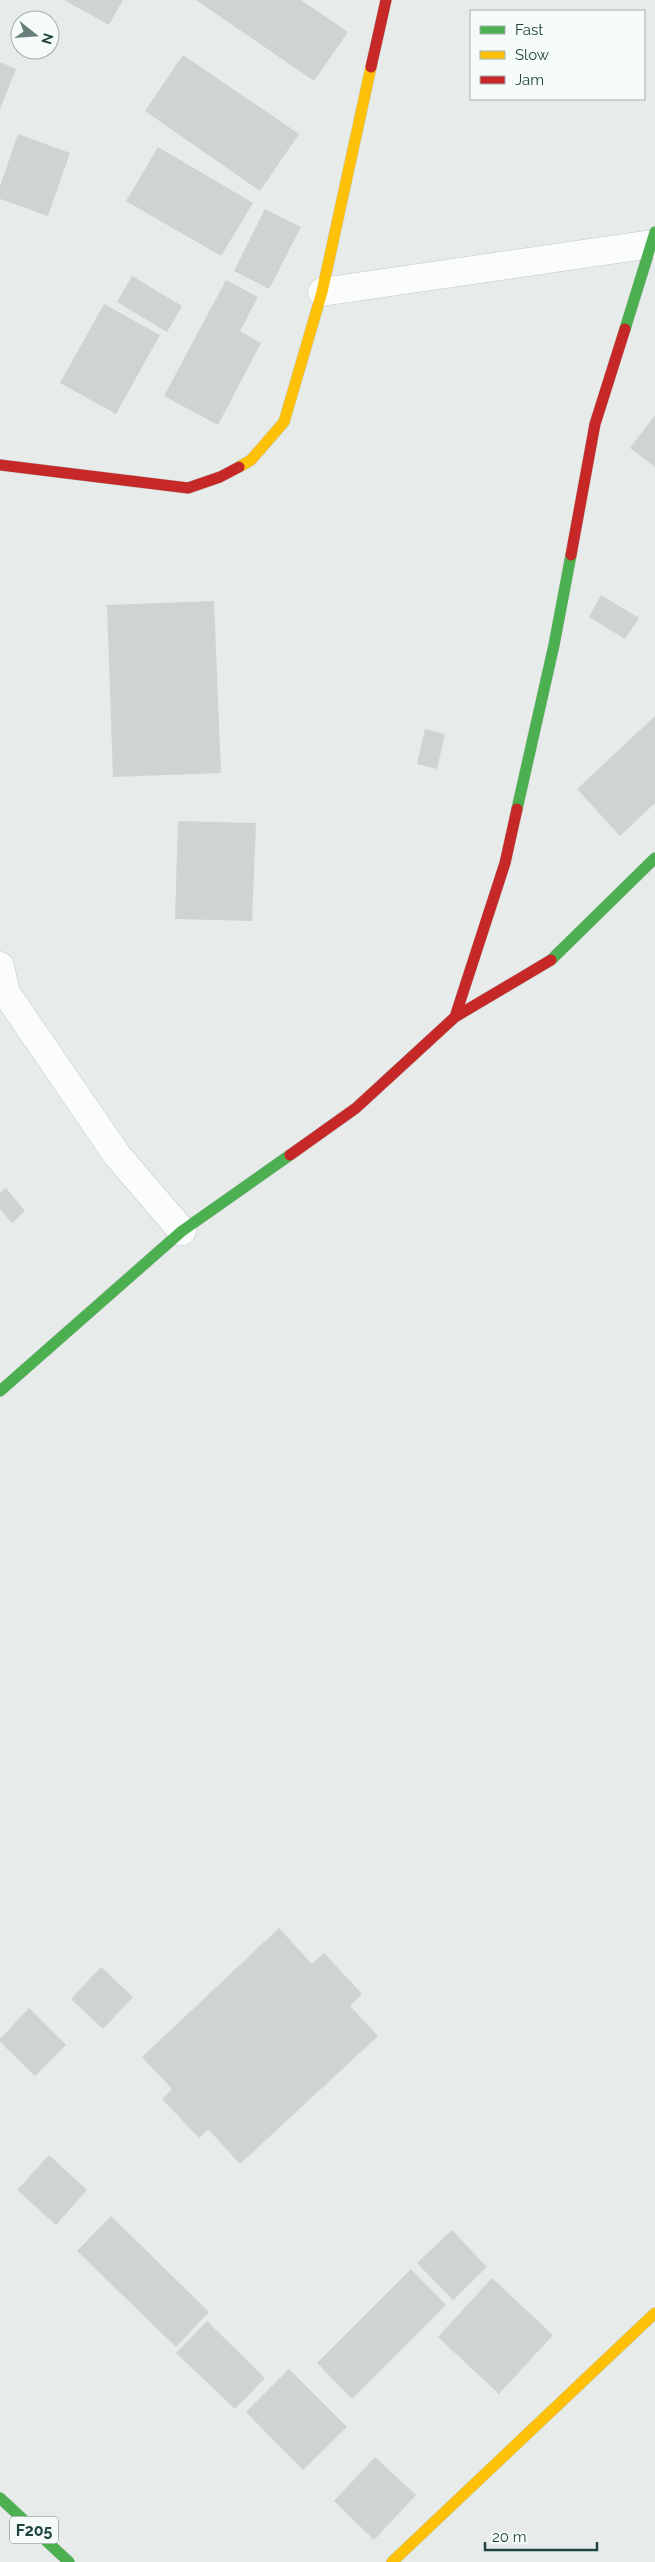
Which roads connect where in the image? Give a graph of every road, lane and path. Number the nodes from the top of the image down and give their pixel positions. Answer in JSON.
{"nodes":[{"id":1,"x":380,"y":4,"type":"edge"},
{"id":2,"x":654,"y":240,"type":"edge"},
{"id":3,"x":322,"y":292,"type":"junction"},
{"id":4,"x":0,"y":465,"type":"edge"},
{"id":5,"x":655,"y":858,"type":"edge"},
{"id":6,"x":0,"y":966,"type":"edge"},
{"id":7,"x":455,"y":1017,"type":"junction"},
{"id":8,"x":182,"y":1231,"type":"junction"},
{"id":9,"x":0,"y":1390,"type":"edge"},
{"id":10,"x":655,"y":2313,"type":"edge"},
{"id":11,"x":0,"y":2498,"type":"edge"},
{"id":12,"x":69,"y":2562,"type":"edge"},
{"id":13,"x":392,"y":2562,"type":"edge"}],
"edges":[{"from":1,"to":3,"type":"street"},
{"from":2,"to":3,"type":"street"},
{"from":2,"to":7,"type":"street"},
{"from":3,"to":4,"type":"street"},
{"from":5,"to":7,"type":"street"},
{"from":6,"to":8,"type":"street"},
{"from":7,"to":8,"type":"street"},
{"from":8,"to":9,"type":"street"},
{"from":10,"to":13,"type":"street"},
{"from":11,"to":12,"type":"street","number":"F205"}]}
